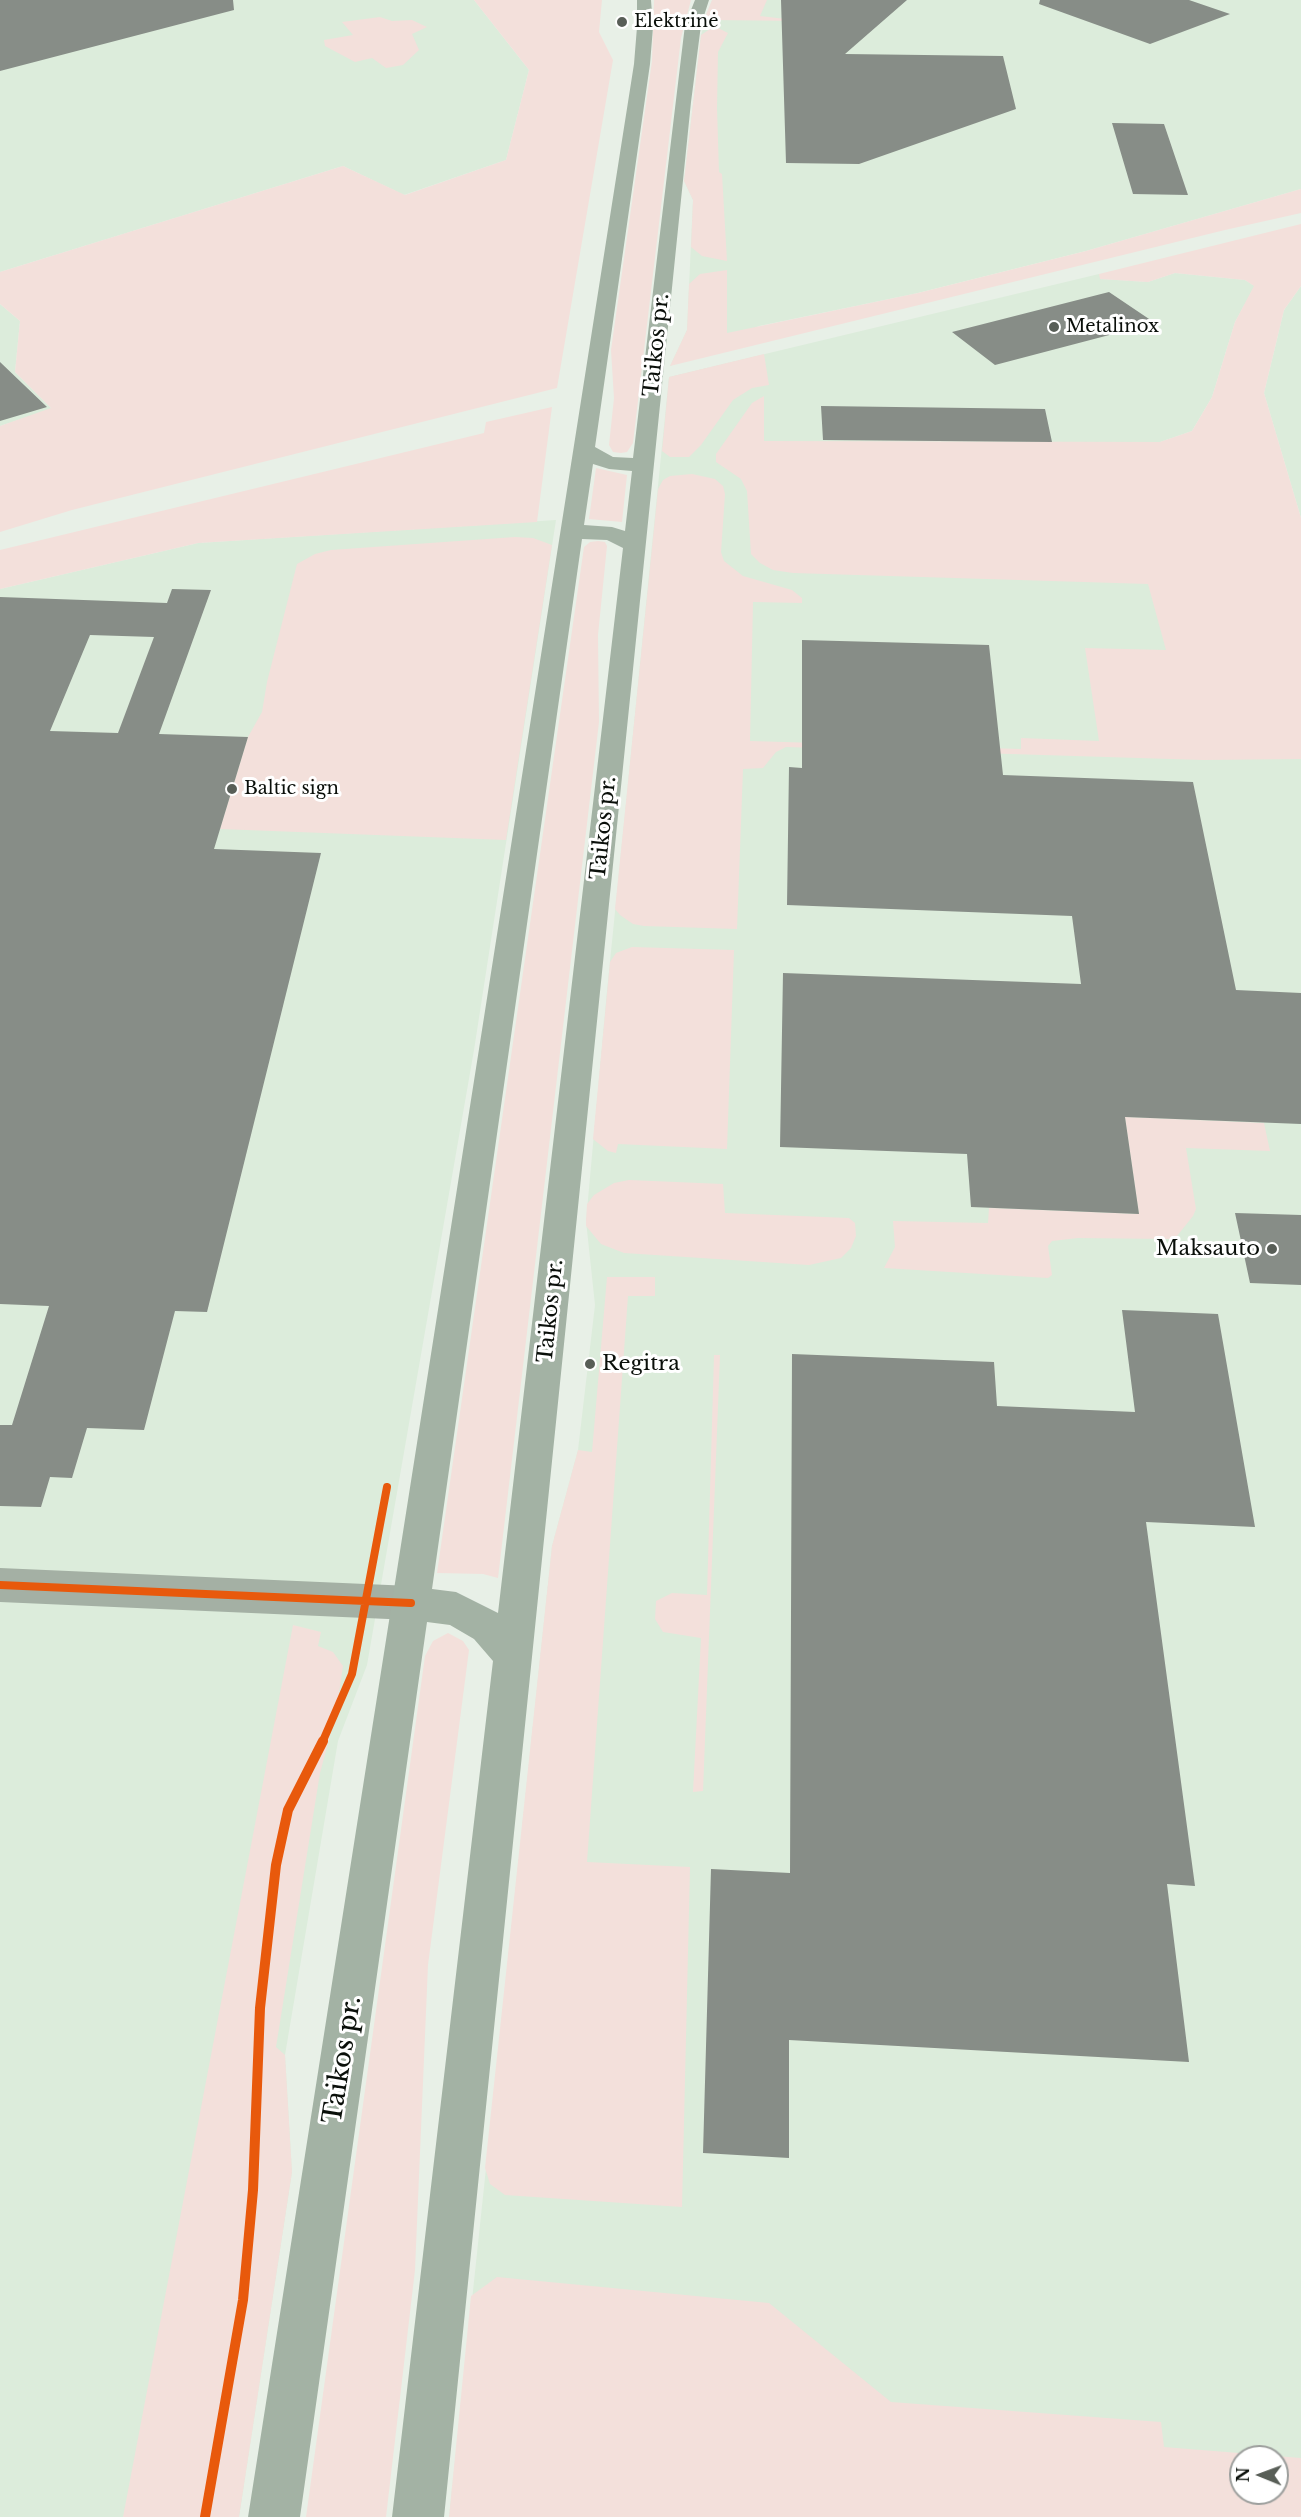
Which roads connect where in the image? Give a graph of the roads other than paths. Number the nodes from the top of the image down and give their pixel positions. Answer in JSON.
{"nodes":[{"id":1,"x":644,"y":0,"type":"edge"},
{"id":2,"x":702,"y":0,"type":"edge"},
{"id":3,"x":584,"y":448,"type":"junction"},
{"id":4,"x":643,"y":465,"type":"junction"},
{"id":5,"x":572,"y":531,"type":"junction"},
{"id":6,"x":636,"y":546,"type":"junction"},
{"id":7,"x":0,"y":1585,"type":"edge"},
{"id":8,"x":411,"y":1604,"type":"junction"},
{"id":9,"x":514,"y":1658,"type":"junction"},
{"id":10,"x":274,"y":2517,"type":"edge"},
{"id":11,"x":418,"y":2517,"type":"edge"}],
"edges":[{"from":1,"to":3,"type":"main road","name":"Taikos pr."},
{"from":2,"to":4,"type":"main road","name":"Taikos pr."},
{"from":3,"to":4,"type":"main road"},
{"from":3,"to":5,"type":"main road","name":"Taikos pr."},
{"from":4,"to":6,"type":"main road","name":"Taikos pr."},
{"from":5,"to":6,"type":"main road"},
{"from":5,"to":8,"type":"main road","name":"Taikos pr."},
{"from":6,"to":9,"type":"main road","name":"Taikos pr."},
{"from":7,"to":8,"type":"street"},
{"from":8,"to":9,"type":"main road"},
{"from":8,"to":10,"type":"main road","name":"Taikos pr."},
{"from":9,"to":11,"type":"main road","name":"Taikos pr."}]}
